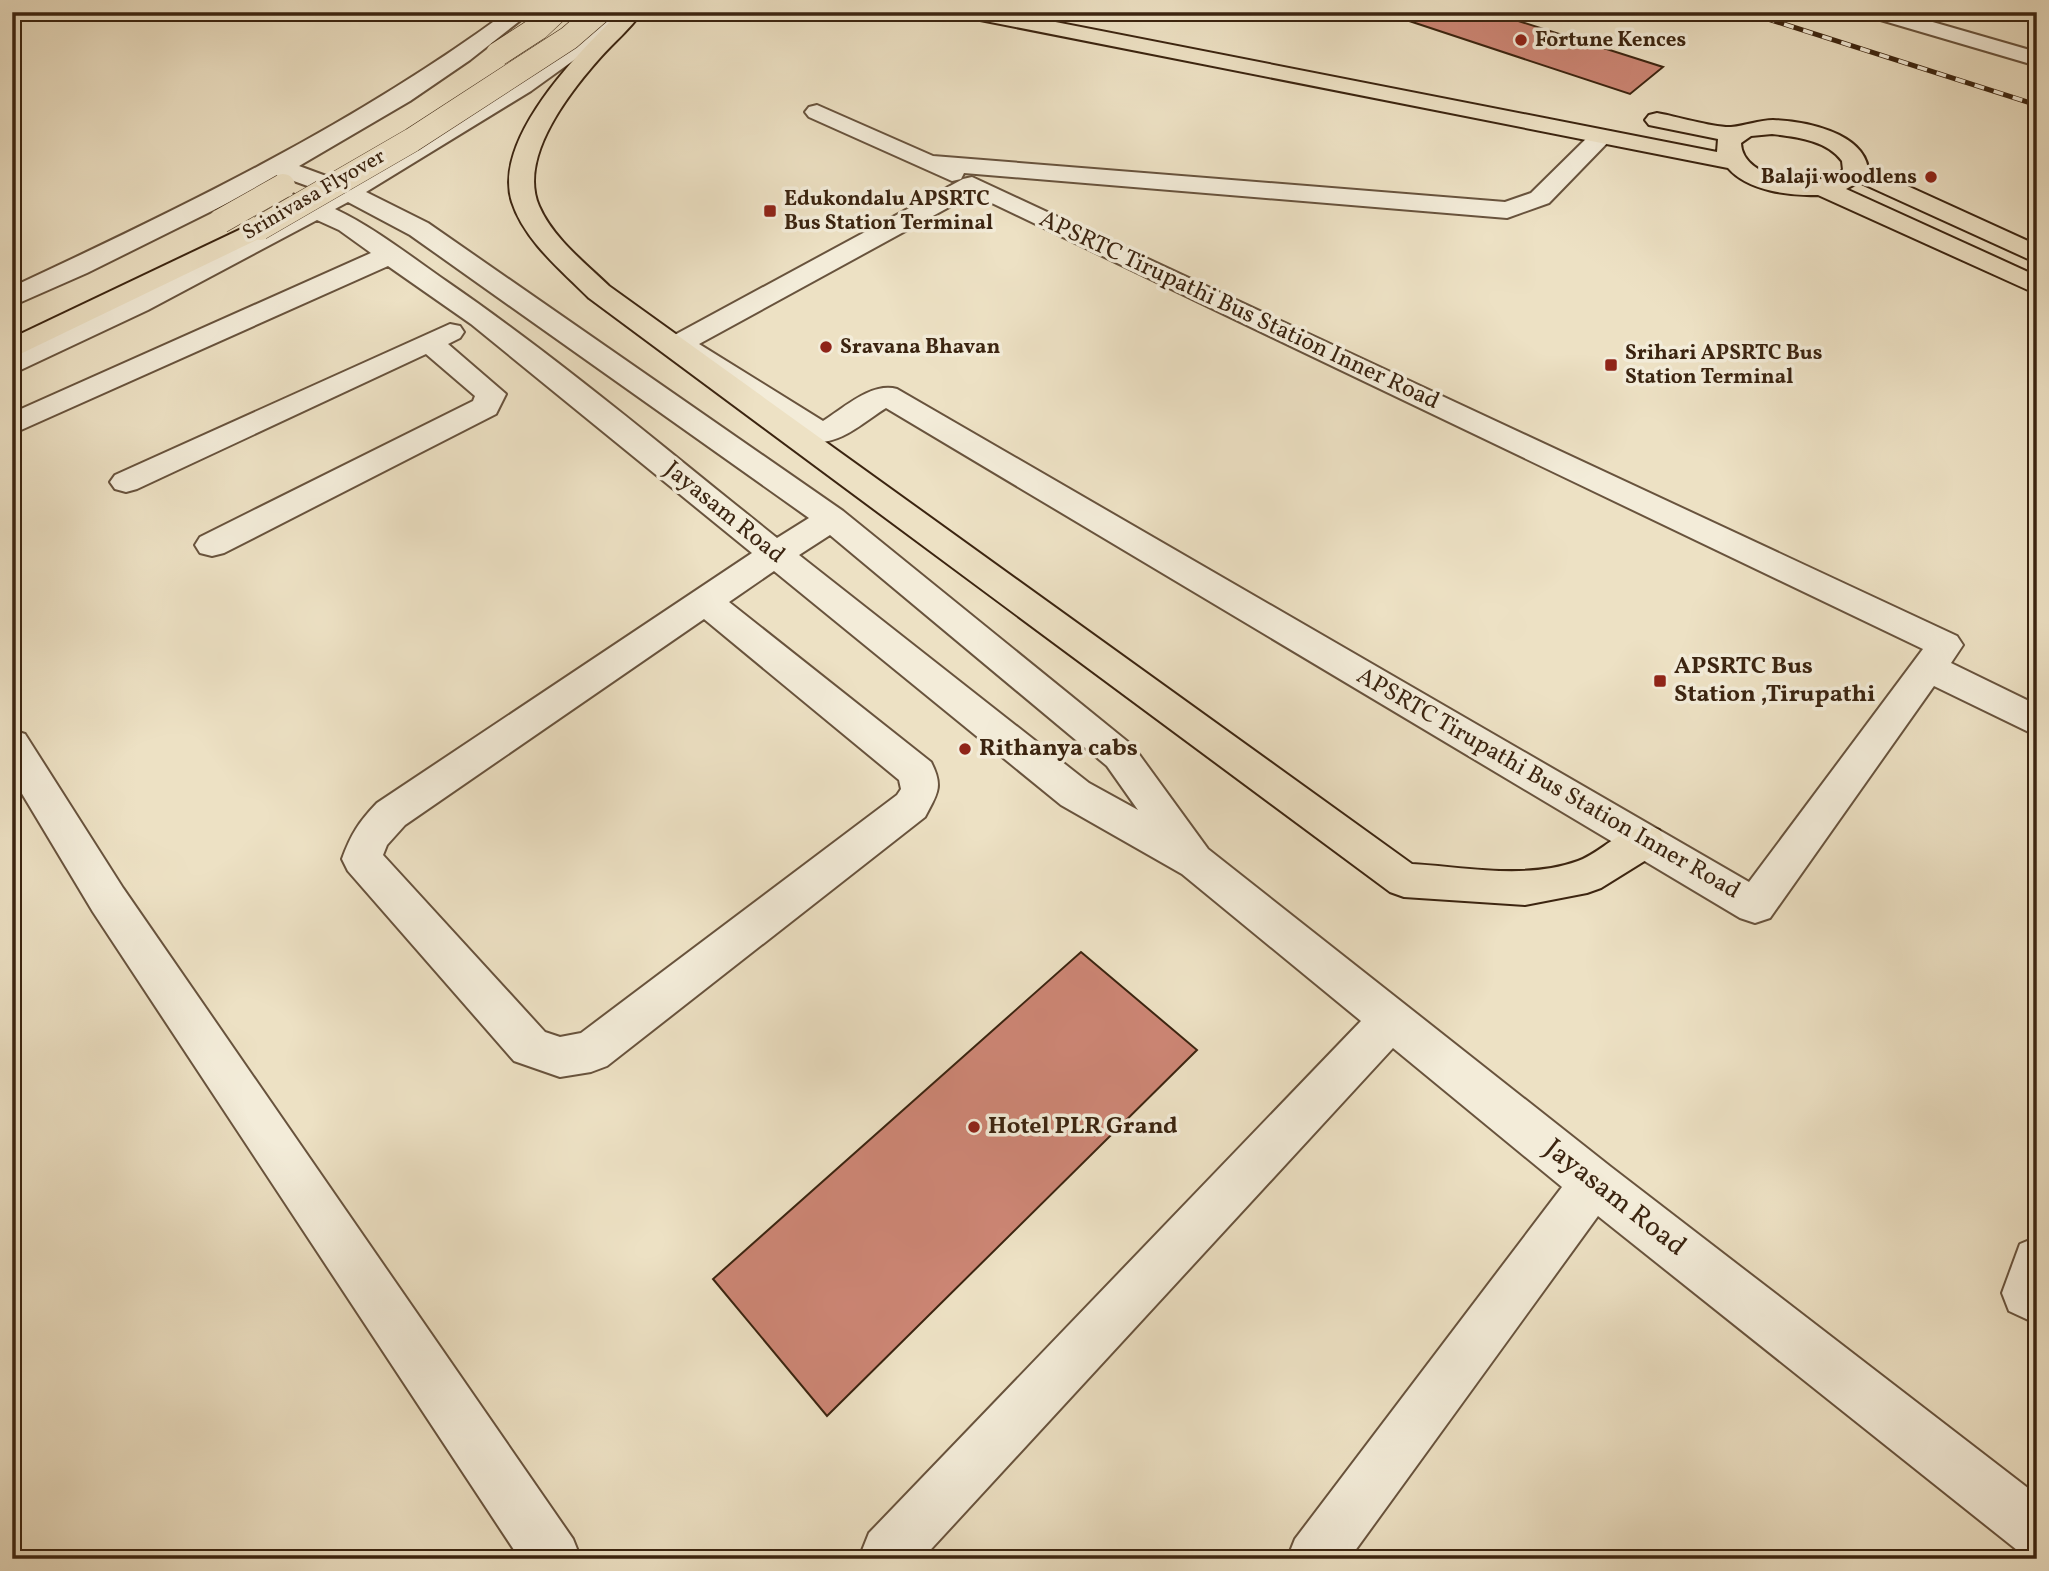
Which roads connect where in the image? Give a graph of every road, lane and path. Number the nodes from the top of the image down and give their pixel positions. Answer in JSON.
{"nodes":[{"id":1,"x":555,"y":12,"type":"edge"},
{"id":2,"x":599,"y":12,"type":"edge"},
{"id":3,"x":625,"y":12,"type":"edge"},
{"id":4,"x":632,"y":12,"type":"edge"},
{"id":5,"x":970,"y":12,"type":"edge"},
{"id":6,"x":1874,"y":12,"type":"edge"},
{"id":7,"x":509,"y":14,"type":"edge"},
{"id":8,"x":2037,"y":59,"type":"edge"},
{"id":9,"x":817,"y":112,"type":"dead end"},
{"id":10,"x":1641,"y":116,"type":"dead end"},
{"id":11,"x":1735,"y":135,"type":"junction"},
{"id":12,"x":1602,"y":136,"type":"junction"},
{"id":13,"x":1732,"y":162,"type":"junction"},
{"id":14,"x":928,"y":163,"type":"junction"},
{"id":15,"x":278,"y":167,"type":"junction"},
{"id":16,"x":1856,"y":172,"type":"junction"},
{"id":17,"x":972,"y":184,"type":"junction"},
{"id":18,"x":242,"y":186,"type":"junction"},
{"id":19,"x":1827,"y":190,"type":"junction"},
{"id":20,"x":347,"y":192,"type":"junction"},
{"id":21,"x":317,"y":210,"type":"junction"},
{"id":22,"x":392,"y":254,"type":"junction"},
{"id":23,"x":2037,"y":255,"type":"edge"},
{"id":24,"x":2037,"y":286,"type":"edge"},
{"id":25,"x":12,"y":298,"type":"edge"},
{"id":26,"x":481,"y":318,"type":"junction"},
{"id":27,"x":12,"y":322,"type":"edge"},
{"id":28,"x":429,"y":342,"type":"junction"},
{"id":29,"x":12,"y":349,"type":"edge"},
{"id":30,"x":12,"y":365,"type":"edge"},
{"id":31,"x":12,"y":425,"type":"edge"},
{"id":32,"x":126,"y":482,"type":"dead end"},
{"id":33,"x":832,"y":519,"type":"junction"},
{"id":34,"x":212,"y":545,"type":"dead end"},
{"id":35,"x":775,"y":554,"type":"junction"},
{"id":36,"x":706,"y":601,"type":"junction"},
{"id":37,"x":1929,"y":668,"type":"junction"},
{"id":38,"x":2037,"y":722,"type":"edge"},
{"id":39,"x":12,"y":744,"type":"edge"},
{"id":40,"x":1645,"y":841,"type":"junction"},
{"id":41,"x":1196,"y":862,"type":"junction"},
{"id":42,"x":1392,"y":1019,"type":"junction"},
{"id":43,"x":1594,"y":1183,"type":"junction"},
{"id":44,"x":2037,"y":1261,"type":"edge"},
{"id":45,"x":2037,"y":1299,"type":"edge"},
{"id":46,"x":2037,"y":1530,"type":"edge"},
{"id":47,"x":889,"y":1553,"type":"dead end"},
{"id":48,"x":553,"y":1559,"type":"edge"},
{"id":49,"x":1315,"y":1559,"type":"edge"}],
"edges":[{"from":1,"to":27,"type":"main road","name":"Srinivasa Flyover","bridge":true},
{"from":2,"to":29,"type":"main road","name":"Srinivasa Flyover","bridge":true},
{"from":3,"to":20,"type":"street"},
{"from":4,"to":40,"type":"main road"},
{"from":5,"to":12,"type":"main road"},
{"from":6,"to":8,"type":"street"},
{"from":7,"to":15,"type":"street"},
{"from":9,"to":14,"type":"street","name":"APSRTC Tirupathi Bus Station Inner Road"},
{"from":10,"to":11,"type":"main road"},
{"from":11,"to":13,"type":"main road"},
{"from":11,"to":16,"type":"main road"},
{"from":12,"to":13,"type":"main road"},
{"from":12,"to":14,"type":"street"},
{"from":13,"to":19,"type":"main road"},
{"from":14,"to":17,"type":"street","name":"APSRTC Tirupathi Bus Station Inner Road"},
{"from":15,"to":18,"type":"street"},
{"from":15,"to":20,"type":"street","name":"Jayasam Road"},
{"from":16,"to":19,"type":"main road"},
{"from":16,"to":23,"type":"main road"},
{"from":17,"to":37,"type":"street","name":"APSRTC Tirupathi Bus Station Inner Road"},
{"from":17,"to":40,"type":"street","name":"APSRTC Tirupathi Bus Station Inner Road"},
{"from":18,"to":21,"type":"street","name":"Jayasam Road"},
{"from":18,"to":25,"type":"street"},
{"from":19,"to":24,"type":"main road"},
{"from":20,"to":21,"type":"street"},
{"from":20,"to":33,"type":"street","name":"Jayasam Road"},
{"from":21,"to":22,"type":"street","name":"Jayasam Road"},
{"from":21,"to":30,"type":"street"},
{"from":22,"to":26,"type":"street","name":"Jayasam Road"},
{"from":22,"to":31,"type":"street"},
{"from":26,"to":28,"type":"street"},
{"from":26,"to":35,"type":"street","name":"Jayasam Road"},
{"from":28,"to":32,"type":"street"},
{"from":28,"to":34,"type":"street"},
{"from":33,"to":35,"type":"street"},
{"from":33,"to":41,"type":"street","name":"Jayasam Road"},
{"from":35,"to":36,"type":"street"},
{"from":35,"to":41,"type":"street","name":"Jayasam Road"},
{"from":36,"to":36,"type":"street"},
{"from":37,"to":38,"type":"street"},
{"from":37,"to":40,"type":"street","name":"APSRTC Tirupathi Bus Station Inner Road"},
{"from":39,"to":48,"type":"street"},
{"from":41,"to":42,"type":"street","name":"Jayasam Road"},
{"from":42,"to":43,"type":"street","name":"Jayasam Road"},
{"from":42,"to":47,"type":"street"},
{"from":43,"to":46,"type":"street","name":"Jayasam Road"},
{"from":43,"to":49,"type":"street"},
{"from":44,"to":45,"type":"street"}]}
